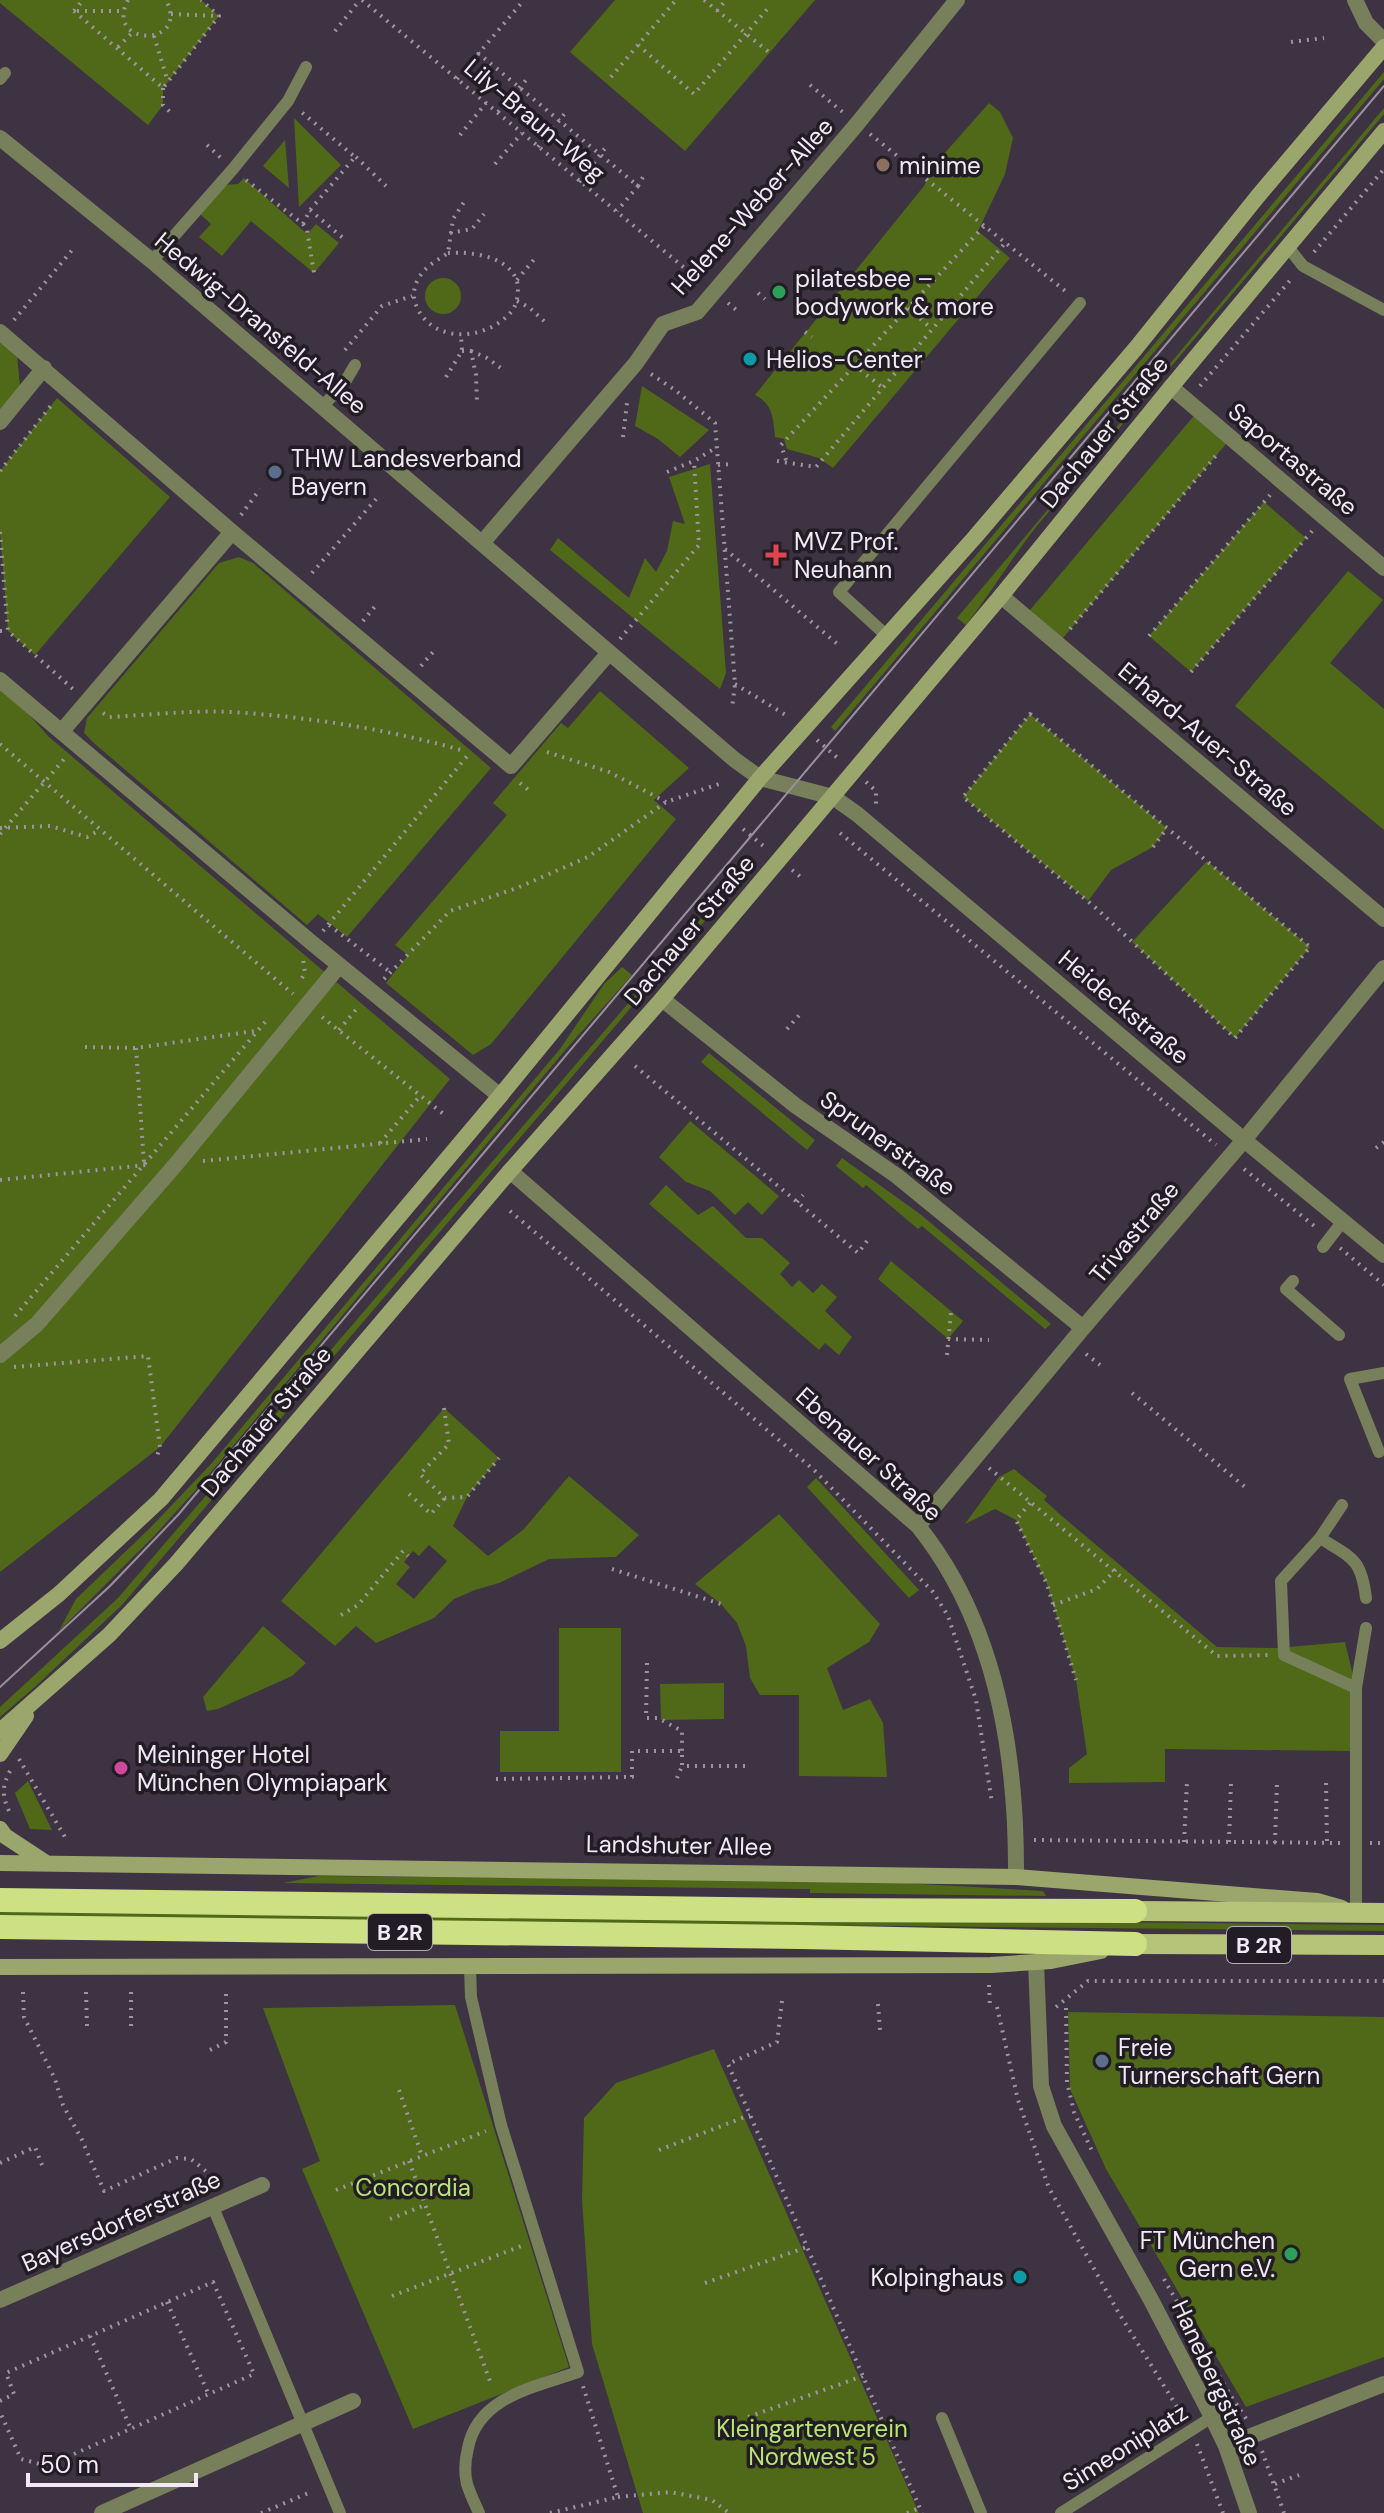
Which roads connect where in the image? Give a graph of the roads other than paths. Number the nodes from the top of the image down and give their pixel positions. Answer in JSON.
{"nodes":[{"id":1,"x":957,"y":0,"type":"edge"},
{"id":2,"x":1355,"y":0,"type":"edge"},
{"id":3,"x":1384,"y":41,"type":"edge"},
{"id":4,"x":1384,"y":47,"type":"edge"},
{"id":5,"x":306,"y":67,"type":"dead end"},
{"id":6,"x":1384,"y":131,"type":"edge"},
{"id":7,"x":0,"y":138,"type":"edge"},
{"id":8,"x":1288,"y":247,"type":"junction"},
{"id":9,"x":152,"y":261,"type":"junction"},
{"id":10,"x":1080,"y":303,"type":"road end"},
{"id":11,"x":1384,"y":310,"type":"edge"},
{"id":12,"x":5,"y":328,"type":"edge"},
{"id":13,"x":355,"y":365,"type":"dead end"},
{"id":14,"x":44,"y":368,"type":"junction"},
{"id":15,"x":1171,"y":387,"type":"junction"},
{"id":16,"x":322,"y":407,"type":"junction"},
{"id":17,"x":0,"y":422,"type":"edge"},
{"id":18,"x":236,"y":525,"type":"junction"},
{"id":19,"x":482,"y":543,"type":"junction"},
{"id":20,"x":1384,"y":568,"type":"edge"},
{"id":21,"x":1001,"y":596,"type":"junction"},
{"id":22,"x":887,"y":636,"type":"junction"},
{"id":23,"x":608,"y":654,"type":"junction"},
{"id":24,"x":0,"y":680,"type":"edge"},
{"id":25,"x":62,"y":731,"type":"junction"},
{"id":26,"x":760,"y":778,"type":"junction"},
{"id":27,"x":833,"y":797,"type":"junction"},
{"id":28,"x":1384,"y":919,"type":"edge"},
{"id":29,"x":339,"y":966,"type":"junction"},
{"id":30,"x":1384,"y":968,"type":"edge"},
{"id":31,"x":662,"y":999,"type":"junction"},
{"id":32,"x":500,"y":1096,"type":"junction"},
{"id":33,"x":1244,"y":1140,"type":"junction"},
{"id":34,"x":510,"y":1171,"type":"junction"},
{"id":35,"x":1343,"y":1221,"type":"junction"},
{"id":36,"x":1323,"y":1247,"type":"dead end"},
{"id":37,"x":1384,"y":1255,"type":"edge"},
{"id":38,"x":1293,"y":1281,"type":"dead end"},
{"id":39,"x":1083,"y":1328,"type":"junction"},
{"id":40,"x":1339,"y":1335,"type":"dead end"},
{"id":41,"x":2,"y":1361,"type":"edge"},
{"id":42,"x":1384,"y":1373,"type":"edge"},
{"id":43,"x":1379,"y":1452,"type":"dead end"},
{"id":44,"x":1342,"y":1505,"type":"dead end"},
{"id":45,"x":918,"y":1526,"type":"junction"},
{"id":46,"x":1320,"y":1538,"type":"junction"},
{"id":47,"x":1366,"y":1598,"type":"dead end"},
{"id":48,"x":1366,"y":1628,"type":"dead end"},
{"id":49,"x":0,"y":1641,"type":"edge"},
{"id":50,"x":1356,"y":1688,"type":"junction"},
{"id":51,"x":39,"y":1697,"type":"junction"},
{"id":52,"x":0,"y":1731,"type":"edge"},
{"id":53,"x":0,"y":1754,"type":"edge"},
{"id":54,"x":7,"y":1824,"type":"edge"},
{"id":55,"x":0,"y":1863,"type":"edge"},
{"id":56,"x":47,"y":1864,"type":"junction"},
{"id":57,"x":1016,"y":1877,"type":"junction"},
{"id":58,"x":3,"y":1900,"type":"edge"},
{"id":59,"x":1135,"y":1911,"type":"joint"},
{"id":60,"x":1356,"y":1912,"type":"junction"},
{"id":61,"x":1384,"y":1913,"type":"edge"},
{"id":62,"x":0,"y":1927,"type":"edge"},
{"id":63,"x":1135,"y":1944,"type":"junction"},
{"id":64,"x":1384,"y":1945,"type":"edge"},
{"id":65,"x":1036,"y":1963,"type":"junction"},
{"id":66,"x":0,"y":1967,"type":"edge"},
{"id":67,"x":470,"y":1968,"type":"junction"},
{"id":68,"x":262,"y":2185,"type":"dead end"},
{"id":69,"x":213,"y":2207,"type":"junction"},
{"id":70,"x":0,"y":2300,"type":"edge"},
{"id":71,"x":1384,"y":2384,"type":"edge"},
{"id":72,"x":353,"y":2401,"type":"dead end"},
{"id":73,"x":1212,"y":2417,"type":"junction"},
{"id":74,"x":942,"y":2418,"type":"dead end"},
{"id":75,"x":303,"y":2424,"type":"junction"},
{"id":76,"x":1226,"y":2446,"type":"junction"},
{"id":77,"x":102,"y":2513,"type":"edge"},
{"id":78,"x":340,"y":2513,"type":"edge"},
{"id":79,"x":479,"y":2513,"type":"edge"},
{"id":80,"x":981,"y":2513,"type":"edge"},
{"id":81,"x":1061,"y":2513,"type":"edge"},
{"id":82,"x":1249,"y":2513,"type":"edge"}],
"edges":[{"from":1,"to":19,"type":"street","name":"Helene-Weber-Allee"},
{"from":2,"to":3,"type":"street"},
{"from":4,"to":22,"type":"main road","name":"Dachauer Straße"},
{"from":5,"to":9,"type":"lane"},
{"from":6,"to":8,"type":"main road","name":"Dachauer Straße"},
{"from":7,"to":9,"type":"street","name":"Hedwig-Dransfeld-Allee"},
{"from":8,"to":11,"type":"lane"},
{"from":8,"to":15,"type":"main road","name":"Dachauer Straße"},
{"from":9,"to":16,"type":"street","name":"Hedwig-Dransfeld-Allee"},
{"from":10,"to":22,"type":"lane"},
{"from":12,"to":14,"type":"street"},
{"from":13,"to":16,"type":"lane"},
{"from":14,"to":17,"type":"street"},
{"from":14,"to":18,"type":"street"},
{"from":15,"to":20,"type":"street","name":"Saportastraße"},
{"from":15,"to":21,"type":"main road","name":"Dachauer Straße"},
{"from":16,"to":19,"type":"street","name":"Hedwig-Dransfeld-Allee"},
{"from":18,"to":23,"type":"street"},
{"from":18,"to":25,"type":"street"},
{"from":19,"to":23,"type":"street","name":"Hedwig-Dransfeld-Allee"},
{"from":21,"to":27,"type":"main road","name":"Dachauer Straße"},
{"from":21,"to":28,"type":"street","name":"Erhard-Auer-Straße"},
{"from":22,"to":26,"type":"main road","name":"Dachauer Straße"},
{"from":23,"to":26,"type":"street","name":"Hedwig-Dransfeld-Allee"},
{"from":24,"to":25,"type":"street"},
{"from":25,"to":29,"type":"street"},
{"from":26,"to":27,"type":"street","name":"Hedwig-Dransfeld-Allee"},
{"from":26,"to":32,"type":"main road","name":"Dachauer Straße"},
{"from":27,"to":31,"type":"main road","name":"Dachauer Straße"},
{"from":27,"to":33,"type":"street","name":"Heideckstraße"},
{"from":29,"to":32,"type":"street"},
{"from":29,"to":41,"type":"street"},
{"from":30,"to":33,"type":"street","name":"Trivastraße"},
{"from":31,"to":34,"type":"main road","name":"Dachauer Straße"},
{"from":31,"to":39,"type":"street","name":"Sprunerstraße"},
{"from":32,"to":49,"type":"main road","name":"Dachauer Straße"},
{"from":33,"to":35,"type":"street","name":"Heideckstraße"},
{"from":33,"to":39,"type":"street","name":"Trivastraße"},
{"from":34,"to":45,"type":"street","name":"Ebenauer Straße"},
{"from":34,"to":51,"type":"main road","name":"Dachauer Straße"},
{"from":35,"to":36,"type":"lane"},
{"from":35,"to":37,"type":"street","name":"Heideckstraße"},
{"from":38,"to":40,"type":"lane"},
{"from":39,"to":45,"type":"street","name":"Trivastraße"},
{"from":42,"to":43,"type":"lane"},
{"from":44,"to":46,"type":"lane"},
{"from":45,"to":57,"type":"street","name":"Ebenauer Straße"},
{"from":46,"to":47,"type":"lane"},
{"from":46,"to":50,"type":"lane"},
{"from":48,"to":50,"type":"lane"},
{"from":50,"to":60,"type":"lane"},
{"from":51,"to":52,"type":"main road","name":"Dachauer Straße"},
{"from":51,"to":53,"type":"main road"},
{"from":54,"to":56,"type":"main road"},
{"from":55,"to":56,"type":"main road","name":"Landshuter Allee"},
{"from":56,"to":57,"type":"main road","name":"Landshuter Allee"},
{"from":57,"to":60,"type":"main road","name":"Landshuter Allee"},
{"from":58,"to":59,"type":"highway","name":"Landshuter Allee","number":"B 2R"},
{"from":59,"to":60,"type":"main road","name":"Landshuter Allee","number":"B 2R"},
{"from":60,"to":61,"type":"main road","name":"Landshuter Allee","number":"B 2R"},
{"from":62,"to":63,"type":"highway","number":"B 2R"},
{"from":63,"to":64,"type":"main road","number":"B 2R"},
{"from":63,"to":65,"type":"main road"},
{"from":65,"to":67,"type":"main road"},
{"from":65,"to":73,"type":"street","name":"Hanebergstraße"},
{"from":66,"to":67,"type":"main road"},
{"from":67,"to":79,"type":"lane"},
{"from":68,"to":69,"type":"street","name":"Bayersdorferstraße"},
{"from":69,"to":70,"type":"street","name":"Bayersdorferstraße"},
{"from":69,"to":75,"type":"lane"},
{"from":71,"to":76,"type":"street"},
{"from":72,"to":75,"type":"street"},
{"from":73,"to":76,"type":"street","name":"Hanebergstraße"},
{"from":73,"to":81,"type":"lane","name":"Simeoniplatz"},
{"from":74,"to":80,"type":"lane"},
{"from":75,"to":77,"type":"street"},
{"from":75,"to":78,"type":"lane"},
{"from":76,"to":82,"type":"street","name":"Hanebergstraße"}]}
